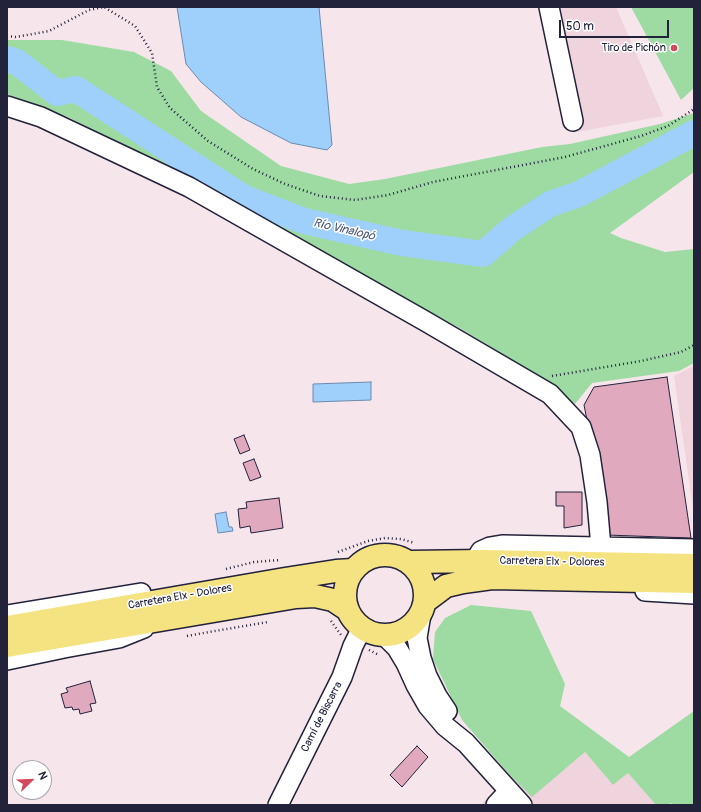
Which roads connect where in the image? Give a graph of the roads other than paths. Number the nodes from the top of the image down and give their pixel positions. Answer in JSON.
{"nodes":[{"id":1,"x":549,"y":7,"type":"edge"},
{"id":2,"x":7,"y":106,"type":"edge"},
{"id":3,"x":573,"y":120,"type":"dead end"},
{"id":4,"x":602,"y":547,"type":"junction"},
{"id":5,"x":694,"y":548,"type":"edge"},
{"id":6,"x":475,"y":561,"type":"junction"},
{"id":7,"x":410,"y":562,"type":"junction"},
{"id":8,"x":694,"y":565,"type":"edge"},
{"id":9,"x":353,"y":570,"type":"junction"},
{"id":10,"x":570,"y":580,"type":"junction"},
{"id":11,"x":694,"y":582,"type":"edge"},
{"id":12,"x":216,"y":591,"type":"junction"},
{"id":13,"x":694,"y":594,"type":"edge"},
{"id":14,"x":424,"y":607,"type":"junction"},
{"id":15,"x":348,"y":610,"type":"junction"},
{"id":16,"x":7,"y":615,"type":"edge"},
{"id":17,"x":166,"y":619,"type":"junction"},
{"id":18,"x":7,"y":627,"type":"edge"},
{"id":19,"x":362,"y":628,"type":"junction"},
{"id":20,"x":384,"y":635,"type":"junction"},
{"id":21,"x":7,"y":646,"type":"edge"},
{"id":22,"x":7,"y":660,"type":"edge"},
{"id":23,"x":466,"y":743,"type":"junction"},
{"id":24,"x":509,"y":800,"type":"edge"},
{"id":25,"x":278,"y":805,"type":"edge"}],
"edges":[{"from":1,"to":3,"type":"street"},
{"from":2,"to":4,"type":"street"},
{"from":4,"to":5,"type":"street"},
{"from":4,"to":6,"type":"street"},
{"from":6,"to":7,"type":"main road","name":"Carretera Elx - Dolores"},
{"from":6,"to":8,"type":"main road","name":"Carretera Elx - Dolores"},
{"from":7,"to":9,"type":"main road"},
{"from":7,"to":14,"type":"main road"},
{"from":9,"to":12,"type":"main road","name":"Carretera Elx - Dolores"},
{"from":9,"to":15,"type":"main road"},
{"from":10,"to":11,"type":"main road","name":"Carretera Elx - Dolores"},
{"from":10,"to":13,"type":"street"},
{"from":10,"to":14,"type":"main road","name":"Carretera Elx - Dolores"},
{"from":12,"to":16,"type":"street"},
{"from":12,"to":18,"type":"main road","name":"Carretera Elx - Dolores"},
{"from":14,"to":20,"type":"main road"},
{"from":14,"to":23,"type":"street"},
{"from":15,"to":17,"type":"main road","name":"Carretera Elx - Dolores"},
{"from":15,"to":19,"type":"main road"},
{"from":17,"to":21,"type":"main road","name":"Carretera Elx - Dolores"},
{"from":17,"to":22,"type":"street"},
{"from":19,"to":20,"type":"main road"},
{"from":19,"to":25,"type":"street","name":"Camí de Biscarra"},
{"from":20,"to":23,"type":"street"},
{"from":23,"to":24,"type":"street"}]}
